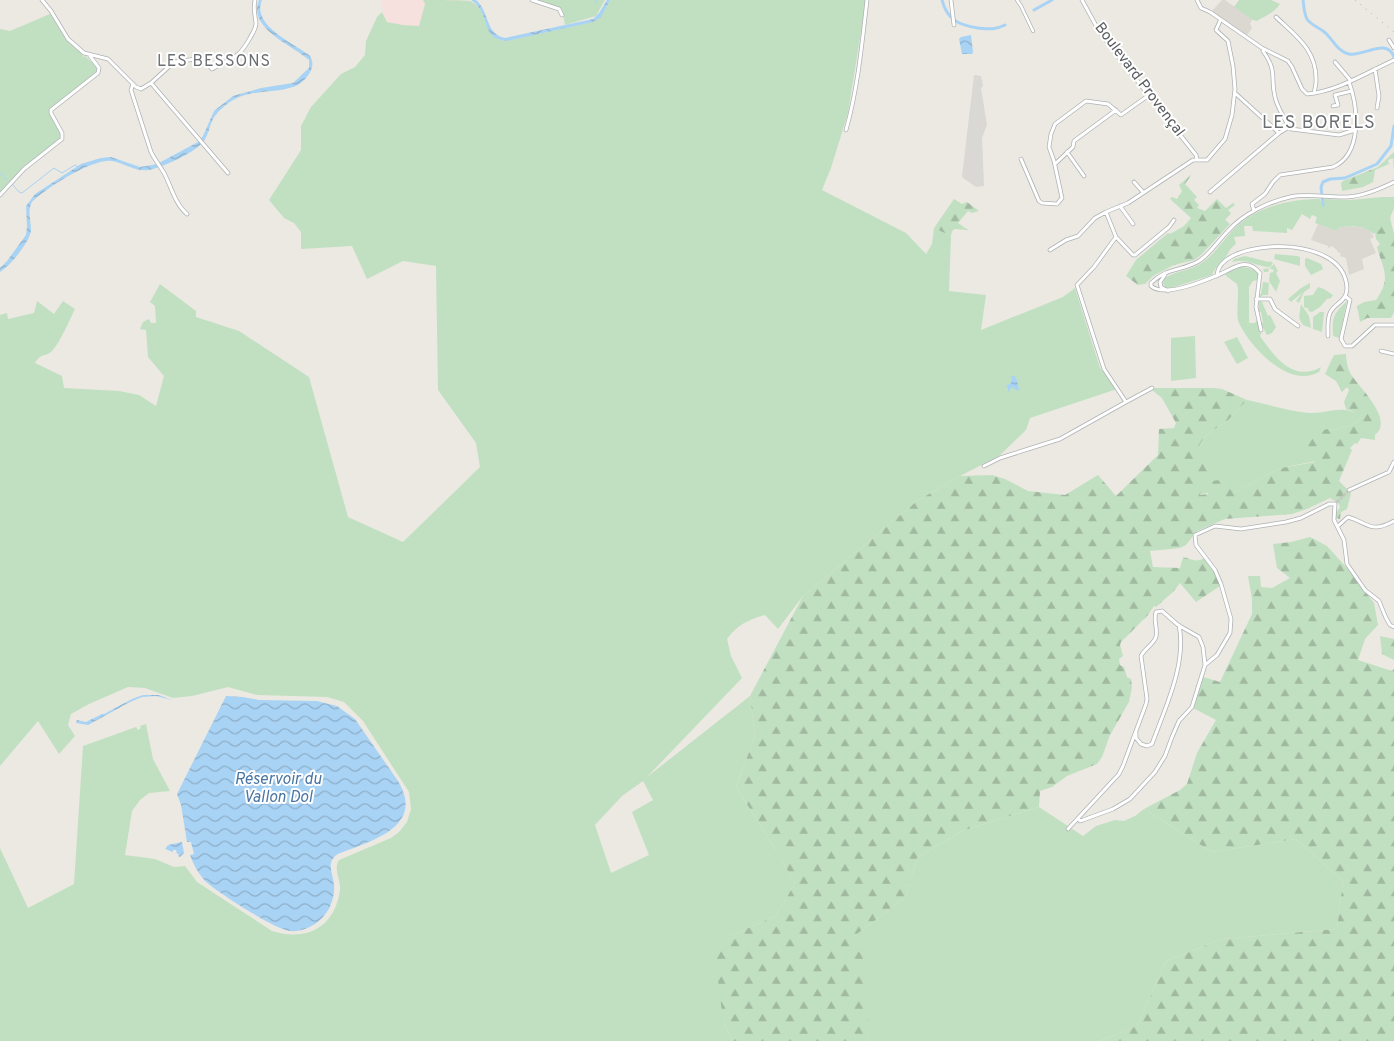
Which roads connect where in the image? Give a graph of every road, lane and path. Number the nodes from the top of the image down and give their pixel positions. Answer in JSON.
{"nodes":[{"id":1,"x":42,"y":0,"type":"edge"},
{"id":2,"x":255,"y":0,"type":"edge"},
{"id":3,"x":532,"y":0,"type":"edge"},
{"id":4,"x":867,"y":0,"type":"edge"},
{"id":5,"x":951,"y":0,"type":"edge"},
{"id":6,"x":1016,"y":0,"type":"edge"},
{"id":7,"x":1082,"y":0,"type":"edge"},
{"id":8,"x":1197,"y":0,"type":"edge"},
{"id":9,"x":562,"y":15,"type":"dead end"},
{"id":10,"x":1276,"y":17,"type":"dead end"},
{"id":11,"x":1220,"y":21,"type":"junction"},
{"id":12,"x":954,"y":25,"type":"dead end"},
{"id":13,"x":1033,"y":32,"type":"dead end"},
{"id":14,"x":1389,"y":40,"type":"dead end"},
{"id":15,"x":1262,"y":48,"type":"junction"},
{"id":16,"x":1394,"y":48,"type":"edge"},
{"id":17,"x":90,"y":55,"type":"junction"},
{"id":18,"x":1393,"y":60,"type":"edge"},
{"id":19,"x":1335,"y":62,"type":"dead end"},
{"id":20,"x":1375,"y":69,"type":"junction"},
{"id":21,"x":1350,"y":81,"type":"junction"},
{"id":22,"x":150,"y":83,"type":"junction"},
{"id":23,"x":133,"y":84,"type":"junction"},
{"id":24,"x":1352,"y":90,"type":"junction"},
{"id":25,"x":1234,"y":93,"type":"junction"},
{"id":26,"x":1314,"y":93,"type":"junction"},
{"id":27,"x":1149,"y":96,"type":"junction"},
{"id":28,"x":1333,"y":106,"type":"dead end"},
{"id":29,"x":1377,"y":108,"type":"dead end"},
{"id":30,"x":1116,"y":110,"type":"junction"},
{"id":31,"x":1289,"y":127,"type":"junction"},
{"id":32,"x":846,"y":130,"type":"dead end"},
{"id":33,"x":1354,"y":130,"type":"junction"},
{"id":34,"x":1279,"y":133,"type":"junction"},
{"id":35,"x":1067,"y":152,"type":"junction"},
{"id":36,"x":1021,"y":159,"type":"dead end"},
{"id":37,"x":1197,"y":159,"type":"junction"},
{"id":38,"x":1055,"y":164,"type":"junction"},
{"id":39,"x":228,"y":173,"type":"dead end"},
{"id":40,"x":1084,"y":176,"type":"dead end"},
{"id":41,"x":1134,"y":182,"type":"dead end"},
{"id":42,"x":1394,"y":182,"type":"edge"},
{"id":43,"x":1143,"y":192,"type":"junction"},
{"id":44,"x":1210,"y":192,"type":"dead end"},
{"id":45,"x":0,"y":195,"type":"edge"},
{"id":46,"x":1120,"y":206,"type":"junction"},
{"id":47,"x":1254,"y":211,"type":"junction"},
{"id":48,"x":1106,"y":212,"type":"junction"},
{"id":49,"x":187,"y":214,"type":"dead end"},
{"id":50,"x":1174,"y":220,"type":"dead end"},
{"id":51,"x":1133,"y":224,"type":"dead end"},
{"id":52,"x":1116,"y":238,"type":"junction"},
{"id":53,"x":1050,"y":250,"type":"dead end"},
{"id":54,"x":1168,"y":272,"type":"junction"},
{"id":55,"x":1219,"y":275,"type":"junction"},
{"id":56,"x":1168,"y":291,"type":"junction"},
{"id":57,"x":1345,"y":296,"type":"junction"},
{"id":58,"x":1256,"y":299,"type":"junction"},
{"id":59,"x":1394,"y":325,"type":"edge"},
{"id":60,"x":1298,"y":326,"type":"dead end"},
{"id":61,"x":1261,"y":330,"type":"dead end"},
{"id":62,"x":1328,"y":336,"type":"dead end"},
{"id":63,"x":1381,"y":352,"type":"dead end"},
{"id":64,"x":1394,"y":354,"type":"edge"},
{"id":65,"x":1152,"y":388,"type":"dead end"},
{"id":66,"x":1126,"y":402,"type":"junction"},
{"id":67,"x":1394,"y":462,"type":"edge"},
{"id":68,"x":984,"y":466,"type":"dead end"},
{"id":69,"x":1349,"y":490,"type":"tunnel mouth"},
{"id":70,"x":1394,"y":521,"type":"edge"},
{"id":71,"x":1338,"y":526,"type":"junction"},
{"id":72,"x":1178,"y":625,"type":"junction"},
{"id":73,"x":1394,"y":627,"type":"edge"},
{"id":74,"x":1205,"y":665,"type":"junction"},
{"id":75,"x":1136,"y":732,"type":"junction"},
{"id":76,"x":1078,"y":818,"type":"junction"},
{"id":77,"x":1068,"y":828,"type":"dead end"}],
"edges":[{"from":1,"to":17,"type":"street"},
{"from":2,"to":22,"type":"street"},
{"from":3,"to":9,"type":"street"},
{"from":4,"to":32,"type":"street"},
{"from":5,"to":12,"type":"street"},
{"from":6,"to":13,"type":"street"},
{"from":7,"to":27,"type":"street","name":"Boulevard Provençal"},
{"from":8,"to":11,"type":"street"},
{"from":10,"to":26,"type":"street"},
{"from":11,"to":15,"type":"street"},
{"from":11,"to":25,"type":"street"},
{"from":14,"to":16,"type":"street"},
{"from":15,"to":26,"type":"street"},
{"from":15,"to":31,"type":"street"},
{"from":17,"to":23,"type":"street"},
{"from":17,"to":45,"type":"street"},
{"from":18,"to":20,"type":"street"},
{"from":19,"to":21,"type":"street"},
{"from":20,"to":21,"type":"street"},
{"from":20,"to":29,"type":"street"},
{"from":21,"to":24,"type":"street"},
{"from":21,"to":26,"type":"street"},
{"from":22,"to":23,"type":"street"},
{"from":22,"to":39,"type":"street"},
{"from":23,"to":49,"type":"street"},
{"from":24,"to":28,"type":"street"},
{"from":24,"to":33,"type":"street"},
{"from":25,"to":34,"type":"street"},
{"from":25,"to":37,"type":"street"},
{"from":27,"to":30,"type":"street"},
{"from":27,"to":37,"type":"street","name":"Boulevard Provençal"},
{"from":30,"to":35,"type":"street"},
{"from":30,"to":38,"type":"street"},
{"from":31,"to":33,"type":"street"},
{"from":31,"to":34,"type":"street"},
{"from":33,"to":47,"type":"street"},
{"from":34,"to":44,"type":"street"},
{"from":35,"to":38,"type":"street"},
{"from":35,"to":40,"type":"street"},
{"from":36,"to":38,"type":"street"},
{"from":37,"to":43,"type":"street"},
{"from":41,"to":43,"type":"street"},
{"from":42,"to":47,"type":"street"},
{"from":43,"to":46,"type":"street"},
{"from":46,"to":48,"type":"street"},
{"from":46,"to":51,"type":"street"},
{"from":47,"to":54,"type":"street"},
{"from":48,"to":52,"type":"street"},
{"from":48,"to":53,"type":"street"},
{"from":50,"to":52,"type":"street"},
{"from":52,"to":66,"type":"street"},
{"from":54,"to":56,"type":"street"},
{"from":54,"to":56,"type":"street"},
{"from":55,"to":56,"type":"street"},
{"from":55,"to":57,"type":"street"},
{"from":55,"to":58,"type":"street"},
{"from":57,"to":59,"type":"street"},
{"from":57,"to":62,"type":"street"},
{"from":58,"to":60,"type":"street"},
{"from":58,"to":61,"type":"street"},
{"from":63,"to":64,"type":"street"},
{"from":65,"to":66,"type":"street"},
{"from":66,"to":68,"type":"street"},
{"from":67,"to":69,"type":"street"},
{"from":70,"to":71,"type":"street"},
{"from":71,"to":73,"type":"street"},
{"from":71,"to":74,"type":"street"},
{"from":72,"to":74,"type":"street"},
{"from":72,"to":75,"type":"street"},
{"from":72,"to":75,"type":"street"},
{"from":74,"to":76,"type":"street"},
{"from":75,"to":76,"type":"street"},
{"from":76,"to":77,"type":"street"}]}
